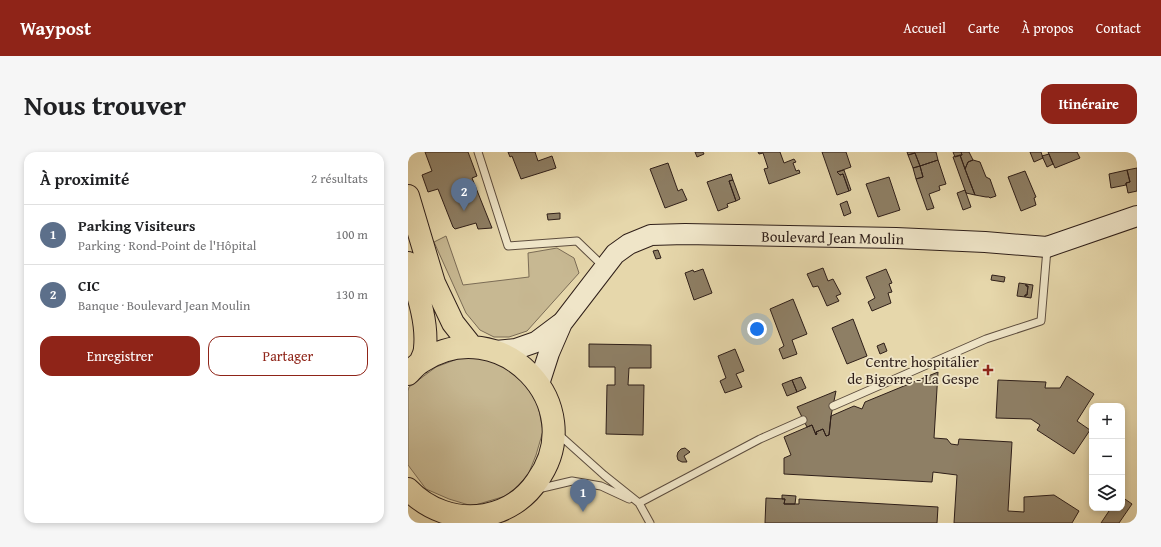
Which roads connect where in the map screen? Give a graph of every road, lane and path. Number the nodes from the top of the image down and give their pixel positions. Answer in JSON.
{"nodes":[{"id":1,"x":478,"y":152,"type":"edge"},
{"id":2,"x":408,"y":196,"type":"edge"},
{"id":3,"x":1137,"y":216,"type":"edge"},
{"id":4,"x":1047,"y":247,"type":"junction"},
{"id":5,"x":408,"y":263,"type":"edge"},
{"id":6,"x":604,"y":267,"type":"junction"},
{"id":7,"x":412,"y":287,"type":"edge"},
{"id":8,"x":562,"y":323,"type":"junction"},
{"id":9,"x":472,"y":347,"type":"junction"},
{"id":10,"x":496,"y":351,"type":"junction"},
{"id":11,"x":414,"y":368,"type":"edge"},
{"id":12,"x":539,"y":384,"type":"junction"},
{"id":13,"x":833,"y":406,"type":"dead end"},
{"id":14,"x":803,"y":420,"type":"dead end"},
{"id":15,"x":554,"y":430,"type":"junction"},
{"id":16,"x":531,"y":491,"type":"junction"},
{"id":17,"x":410,"y":495,"type":"edge"},
{"id":18,"x":639,"y":503,"type":"junction"},
{"id":19,"x":511,"y":514,"type":"edge"},
{"id":20,"x":456,"y":519,"type":"edge"},
{"id":21,"x":650,"y":523,"type":"edge"}],
"edges":[{"from":1,"to":6,"type":"lane"},
{"from":2,"to":9,"type":"main road"},
{"from":3,"to":4,"type":"street","name":"Boulevard Jean Moulin"},
{"from":4,"to":6,"type":"street","name":"Boulevard Jean Moulin"},
{"from":4,"to":13,"type":"lane"},
{"from":5,"to":7,"type":"main road"},
{"from":6,"to":8,"type":"street","name":"Boulevard Jean Moulin"},
{"from":7,"to":11,"type":"main road"},
{"from":8,"to":10,"type":"street","name":"Boulevard Jean Moulin"},
{"from":8,"to":12,"type":"street","name":"Boulevard Jean Moulin"},
{"from":9,"to":10,"type":"main road"},
{"from":9,"to":11,"type":"main road"},
{"from":10,"to":12,"type":"main road"},
{"from":12,"to":15,"type":"main road"},
{"from":14,"to":18,"type":"lane"},
{"from":15,"to":16,"type":"main road"},
{"from":15,"to":18,"type":"lane"},
{"from":16,"to":18,"type":"lane"},
{"from":16,"to":19,"type":"main road"},
{"from":17,"to":20,"type":"main road"},
{"from":18,"to":21,"type":"lane"},
{"from":19,"to":20,"type":"main road"}]}
